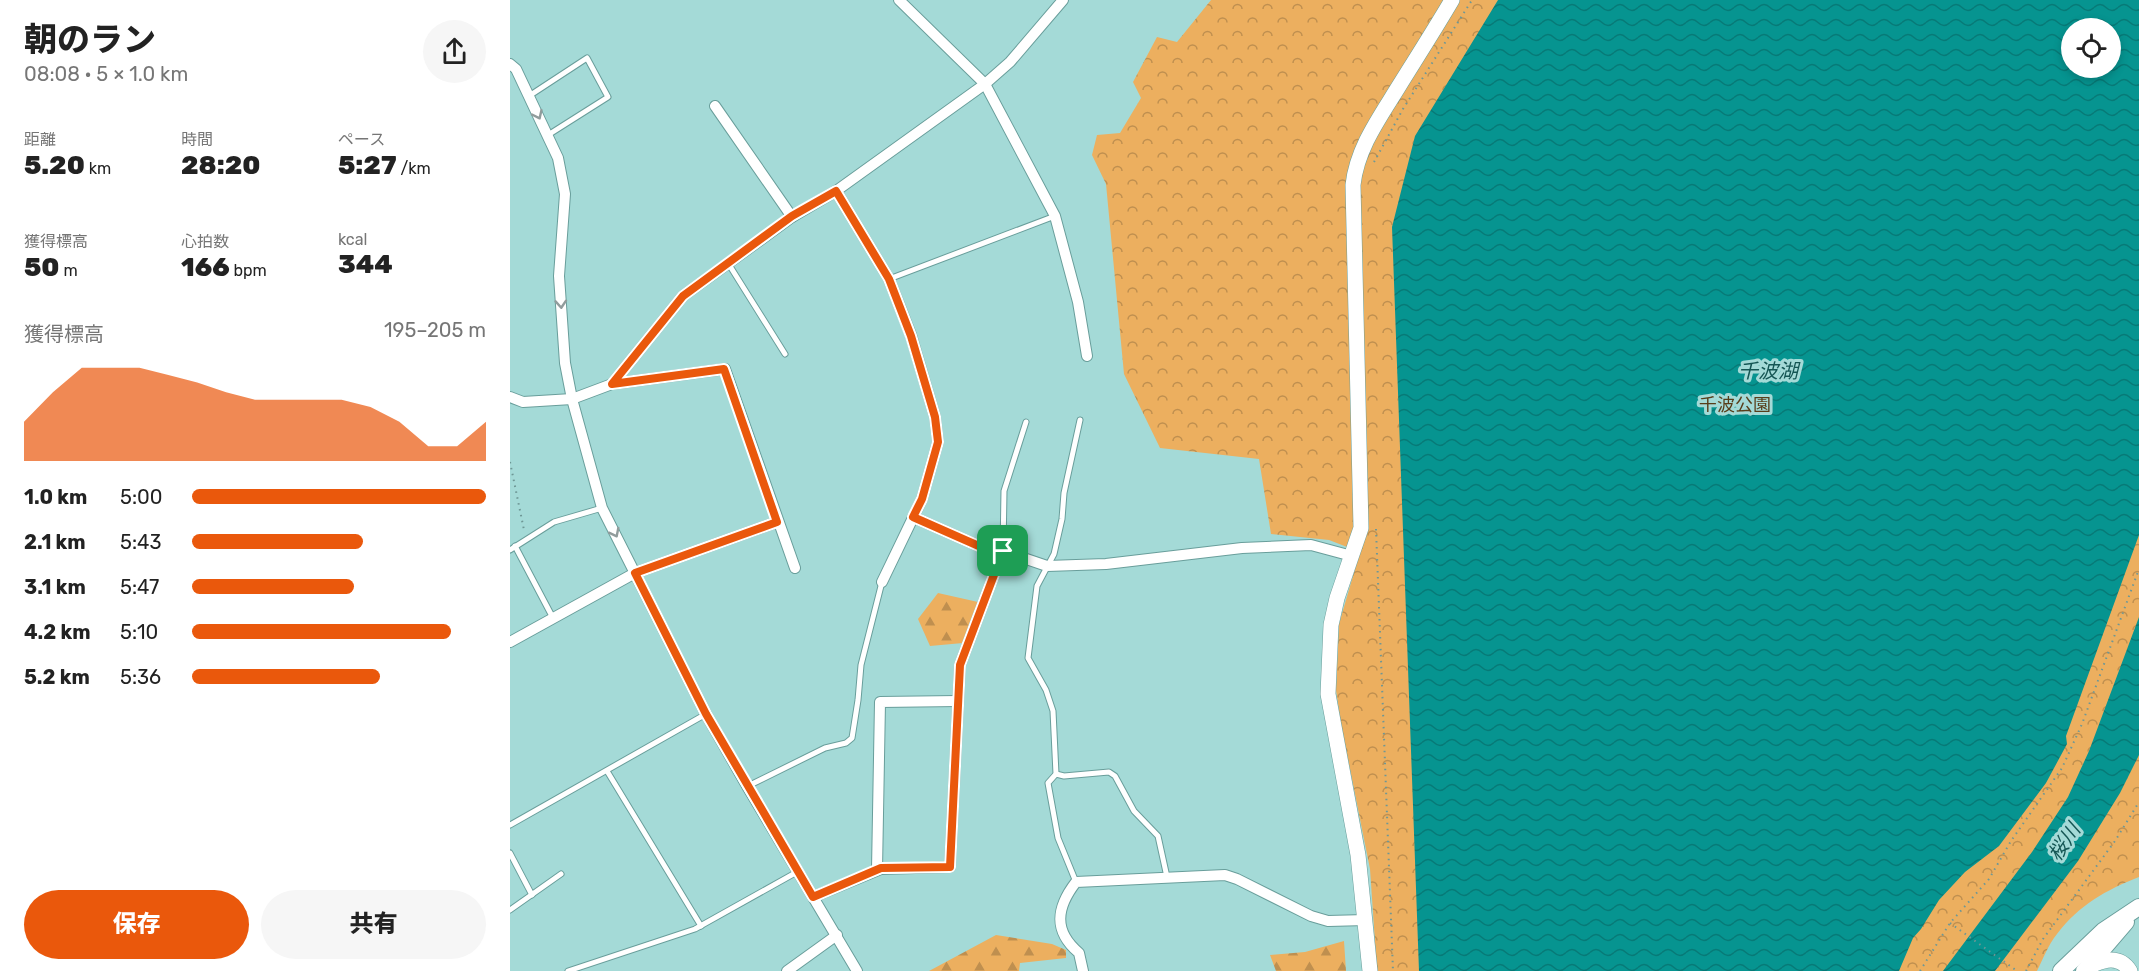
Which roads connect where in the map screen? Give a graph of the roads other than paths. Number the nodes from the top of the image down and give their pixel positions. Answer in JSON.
{"nodes":[{"id":1,"x":899,"y":0,"type":"edge"},
{"id":2,"x":1063,"y":0,"type":"edge"},
{"id":3,"x":1452,"y":0,"type":"edge"},
{"id":4,"x":510,"y":64,"type":"edge"},
{"id":5,"x":985,"y":84,"type":"junction"},
{"id":6,"x":529,"y":96,"type":"junction"},
{"id":7,"x":715,"y":106,"type":"dead end"},
{"id":8,"x":548,"y":136,"type":"junction"},
{"id":9,"x":836,"y":191,"type":"junction"},
{"id":10,"x":792,"y":216,"type":"junction"},
{"id":11,"x":1055,"y":216,"type":"junction"},
{"id":12,"x":728,"y":263,"type":"junction"},
{"id":13,"x":889,"y":279,"type":"junction"},
{"id":14,"x":785,"y":354,"type":"dead end"},
{"id":15,"x":1087,"y":356,"type":"dead end"},
{"id":16,"x":612,"y":384,"type":"junction"},
{"id":17,"x":510,"y":397,"type":"edge"},
{"id":18,"x":572,"y":399,"type":"junction"},
{"id":19,"x":1080,"y":420,"type":"dead end"},
{"id":20,"x":1026,"y":422,"type":"dead end"},
{"id":21,"x":602,"y":508,"type":"junction"},
{"id":22,"x":913,"y":517,"type":"junction"},
{"id":23,"x":777,"y":522,"type":"junction"},
{"id":24,"x":512,"y":548,"type":"edge"},
{"id":25,"x":1003,"y":551,"type":"junction"},
{"id":26,"x":1352,"y":556,"type":"junction"},
{"id":27,"x":1047,"y":566,"type":"junction"},
{"id":28,"x":795,"y":568,"type":"dead end"},
{"id":29,"x":635,"y":573,"type":"junction"},
{"id":30,"x":882,"y":582,"type":"joint"},
{"id":31,"x":553,"y":618,"type":"junction"},
{"id":32,"x":510,"y":642,"type":"edge"},
{"id":33,"x":958,"y":701,"type":"junction"},
{"id":34,"x":706,"y":714,"type":"junction"},
{"id":35,"x":607,"y":771,"type":"junction"},
{"id":36,"x":1056,"y":774,"type":"junction"},
{"id":37,"x":747,"y":786,"type":"junction"},
{"id":38,"x":510,"y":825,"type":"edge"},
{"id":39,"x":510,"y":853,"type":"edge"},
{"id":40,"x":877,"y":870,"type":"junction"},
{"id":41,"x":797,"y":872,"type":"junction"},
{"id":42,"x":561,"y":874,"type":"dead end"},
{"id":43,"x":1167,"y":879,"type":"junction"},
{"id":44,"x":1076,"y":882,"type":"junction"},
{"id":45,"x":532,"y":895,"type":"junction"},
{"id":46,"x":813,"y":897,"type":"junction"},
{"id":47,"x":510,"y":910,"type":"edge"},
{"id":48,"x":2139,"y":910,"type":"edge"},
{"id":49,"x":1366,"y":920,"type":"junction"},
{"id":50,"x":701,"y":926,"type":"junction"},
{"id":51,"x":837,"y":935,"type":"junction"},
{"id":52,"x":2086,"y":969,"type":"edge"},
{"id":53,"x":568,"y":971,"type":"edge"},
{"id":54,"x":787,"y":971,"type":"edge"},
{"id":55,"x":857,"y":971,"type":"edge"},
{"id":56,"x":1083,"y":971,"type":"edge"},
{"id":57,"x":1370,"y":971,"type":"edge"},
{"id":58,"x":2061,"y":971,"type":"edge"},
{"id":59,"x":2130,"y":971,"type":"edge"}],
"edges":[{"from":1,"to":5,"type":"street"},
{"from":2,"to":5,"type":"street"},
{"from":3,"to":26,"type":"street"},
{"from":4,"to":6,"type":"street"},
{"from":5,"to":9,"type":"street"},
{"from":5,"to":11,"type":"street"},
{"from":6,"to":8,"type":"street","one_way":true},
{"from":6,"to":8,"type":"lane"},
{"from":7,"to":10,"type":"street"},
{"from":8,"to":18,"type":"street","one_way":true},
{"from":9,"to":10,"type":"street"},
{"from":9,"to":13,"type":"street"},
{"from":10,"to":12,"type":"street"},
{"from":11,"to":13,"type":"lane"},
{"from":11,"to":15,"type":"street"},
{"from":12,"to":14,"type":"lane"},
{"from":12,"to":16,"type":"street"},
{"from":13,"to":22,"type":"street"},
{"from":16,"to":18,"type":"street"},
{"from":16,"to":23,"type":"street"},
{"from":17,"to":18,"type":"street"},
{"from":18,"to":21,"type":"street"},
{"from":19,"to":27,"type":"lane"},
{"from":20,"to":25,"type":"lane"},
{"from":21,"to":24,"type":"lane"},
{"from":21,"to":29,"type":"street","one_way":true},
{"from":22,"to":25,"type":"street"},
{"from":22,"to":30,"type":"street"},
{"from":23,"to":28,"type":"street"},
{"from":23,"to":29,"type":"street"},
{"from":24,"to":31,"type":"lane"},
{"from":25,"to":27,"type":"street"},
{"from":25,"to":33,"type":"street"},
{"from":26,"to":27,"type":"street"},
{"from":26,"to":49,"type":"street"},
{"from":27,"to":36,"type":"lane"},
{"from":29,"to":31,"type":"street"},
{"from":29,"to":34,"type":"street"},
{"from":30,"to":37,"type":"lane"},
{"from":31,"to":32,"type":"street"},
{"from":33,"to":40,"type":"street"},
{"from":33,"to":40,"type":"street"},
{"from":34,"to":35,"type":"lane"},
{"from":34,"to":37,"type":"street"},
{"from":35,"to":38,"type":"lane"},
{"from":35,"to":50,"type":"lane"},
{"from":36,"to":43,"type":"lane"},
{"from":36,"to":44,"type":"lane"},
{"from":37,"to":41,"type":"street"},
{"from":39,"to":45,"type":"lane"},
{"from":40,"to":46,"type":"street"},
{"from":41,"to":46,"type":"street"},
{"from":41,"to":50,"type":"lane"},
{"from":42,"to":45,"type":"lane"},
{"from":43,"to":44,"type":"street"},
{"from":43,"to":49,"type":"street"},
{"from":44,"to":56,"type":"street"},
{"from":45,"to":47,"type":"lane"},
{"from":46,"to":51,"type":"street"},
{"from":48,"to":52,"type":"main road"},
{"from":48,"to":58,"type":"main road"},
{"from":49,"to":57,"type":"street"},
{"from":50,"to":53,"type":"lane"},
{"from":51,"to":54,"type":"street"},
{"from":51,"to":55,"type":"street"},
{"from":52,"to":59,"type":"street"}]}
